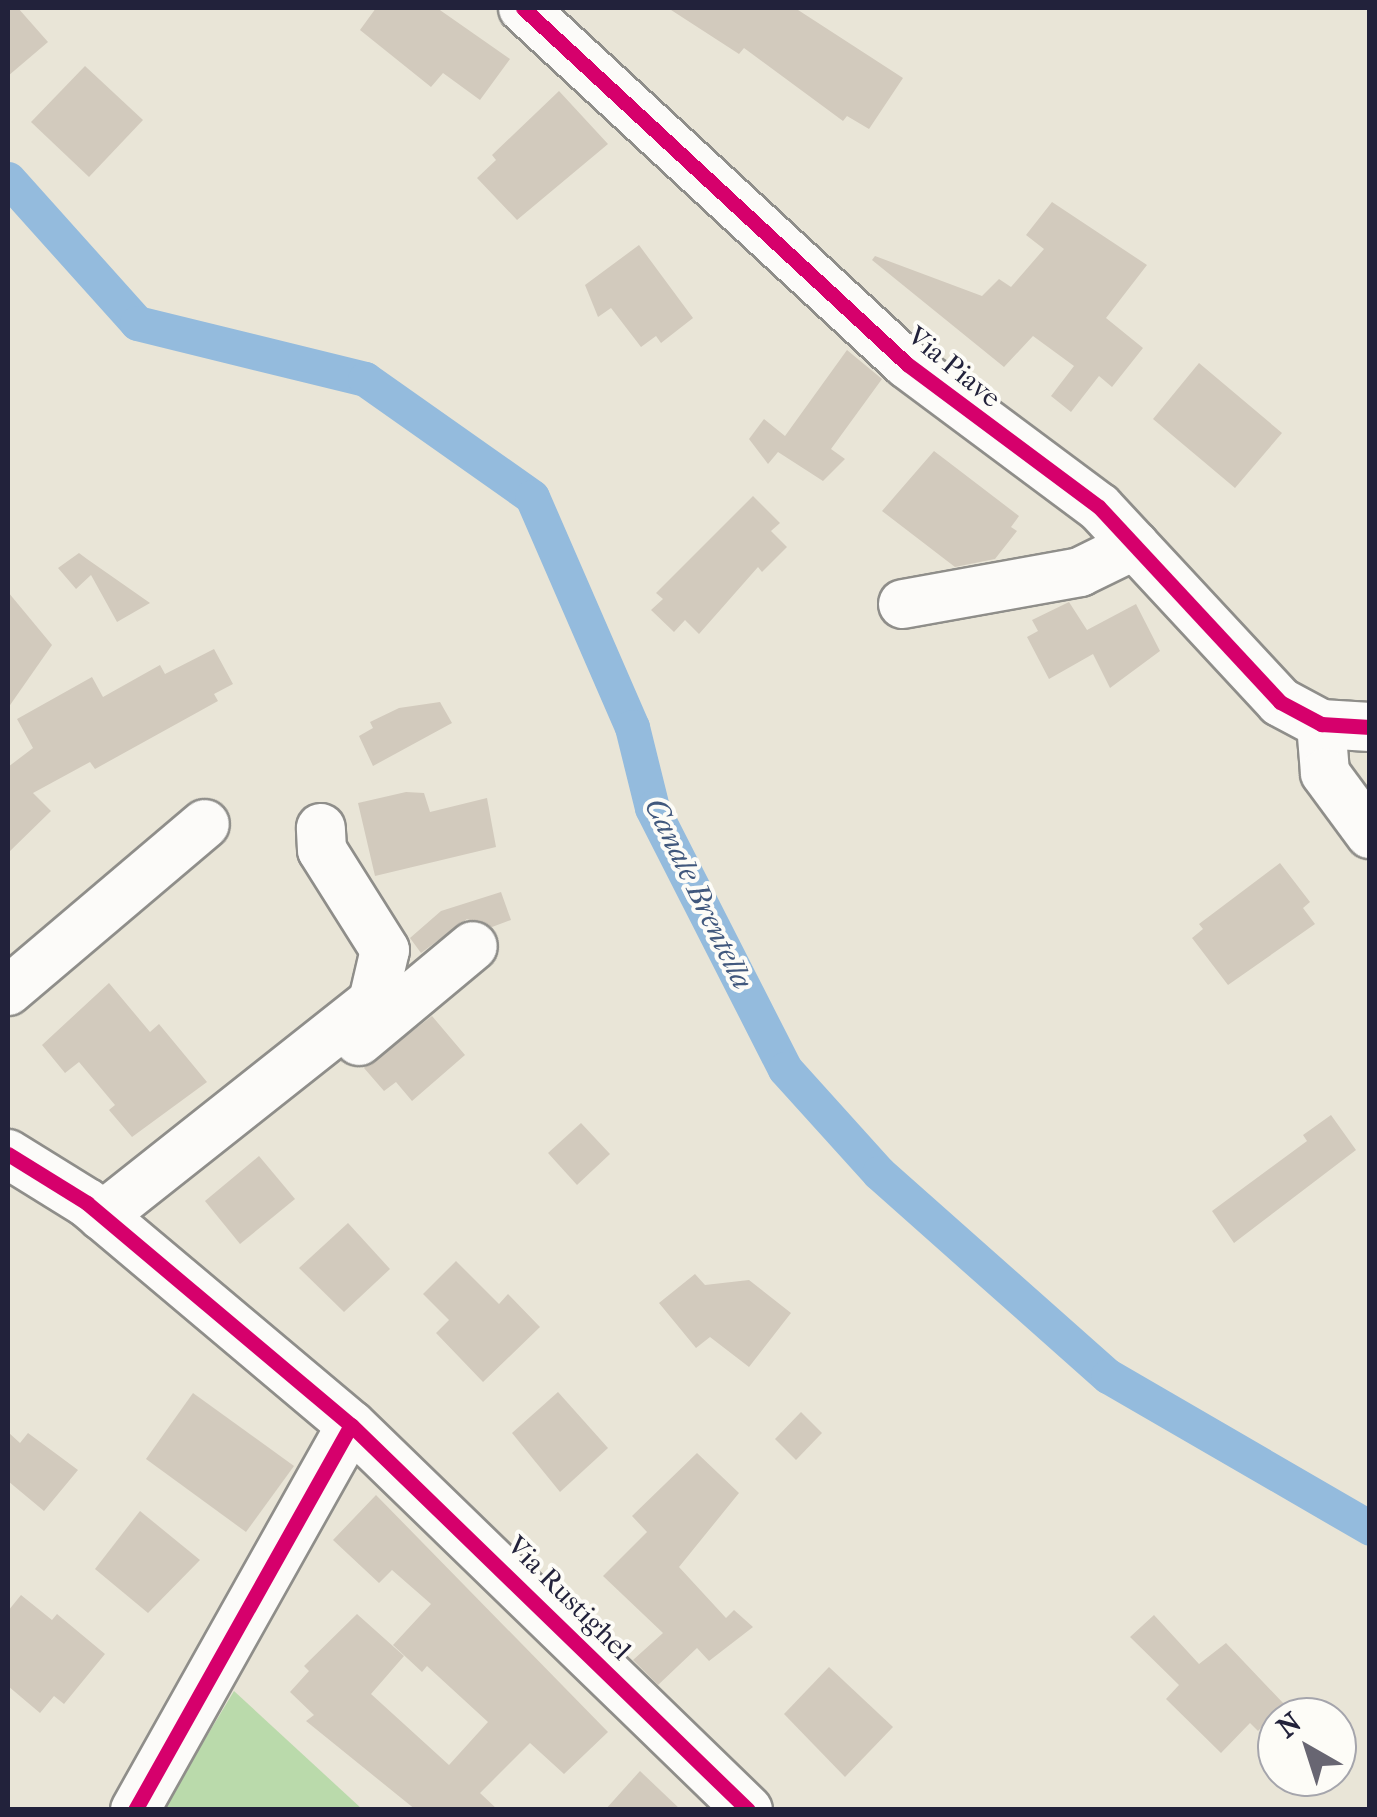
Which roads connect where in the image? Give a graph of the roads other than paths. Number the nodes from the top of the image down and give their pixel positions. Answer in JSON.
{"nodes":[{"id":1,"x":523,"y":8,"type":"edge"},
{"id":2,"x":1135,"y":545,"type":"junction"},
{"id":3,"x":903,"y":604,"type":"dead end"},
{"id":4,"x":1321,"y":724,"type":"junction"},
{"id":5,"x":1370,"y":727,"type":"edge"},
{"id":6,"x":205,"y":824,"type":"dead end"},
{"id":7,"x":321,"y":828,"type":"dead end"},
{"id":8,"x":1370,"y":834,"type":"edge"},
{"id":9,"x":472,"y":946,"type":"dead end"},
{"id":10,"x":8,"y":991,"type":"edge"},
{"id":11,"x":8,"y":1154,"type":"edge"},
{"id":12,"x":114,"y":1226,"type":"junction"},
{"id":13,"x":351,"y":1425,"type":"junction"},
{"id":14,"x":135,"y":1810,"type":"edge"},
{"id":15,"x":748,"y":1810,"type":"edge"}],
"edges":[{"from":1,"to":2,"type":"street","name":"Via Piave"},
{"from":2,"to":3,"type":"street"},
{"from":2,"to":4,"type":"street","name":"Via Piave"},
{"from":4,"to":5,"type":"street","name":"Via Piave"},
{"from":4,"to":8,"type":"street"},
{"from":6,"to":10,"type":"street"},
{"from":7,"to":12,"type":"street"},
{"from":9,"to":12,"type":"street"},
{"from":11,"to":12,"type":"street","name":"Via Rustighel"},
{"from":12,"to":13,"type":"street","name":"Via Rustighel"},
{"from":13,"to":14,"type":"street"},
{"from":13,"to":15,"type":"street","name":"Via Rustighel"}]}
